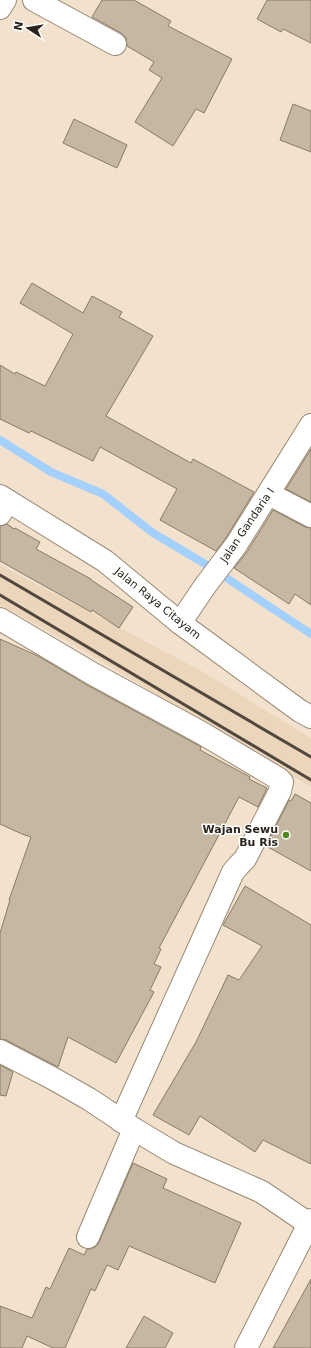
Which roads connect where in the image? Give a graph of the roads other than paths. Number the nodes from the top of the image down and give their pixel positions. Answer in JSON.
{"nodes":[{"id":1,"x":5,"y":0,"type":"edge"},
{"id":2,"x":34,"y":0,"type":"edge"},
{"id":3,"x":0,"y":8,"type":"edge"},
{"id":4,"x":115,"y":44,"type":"dead end"},
{"id":5,"x":311,"y":425,"type":"edge"},
{"id":6,"x":269,"y":494,"type":"junction"},
{"id":7,"x":3,"y":504,"type":"edge"},
{"id":8,"x":311,"y":516,"type":"edge"},
{"id":9,"x":0,"y":619,"type":"edge"},
{"id":10,"x":180,"y":623,"type":"junction"},
{"id":11,"x":311,"y":717,"type":"edge"},
{"id":12,"x":0,"y":1051,"type":"edge"},
{"id":13,"x":128,"y":1125,"type":"junction"},
{"id":14,"x":310,"y":1223,"type":"edge"},
{"id":15,"x":88,"y":1236,"type":"dead end"},
{"id":16,"x":246,"y":1348,"type":"edge"}],
"edges":[{"from":1,"to":3,"type":"street"},
{"from":2,"to":4,"type":"street"},
{"from":5,"to":6,"type":"street","name":"Jalan Gandaria I"},
{"from":6,"to":8,"type":"street"},
{"from":6,"to":10,"type":"street","name":"Jalan Gandaria I"},
{"from":7,"to":10,"type":"street","name":"Jalan Raya Citayam"},
{"from":9,"to":13,"type":"street"},
{"from":10,"to":11,"type":"street","name":"Jalan Raya Citayam"},
{"from":12,"to":13,"type":"street"},
{"from":13,"to":14,"type":"street"},
{"from":13,"to":15,"type":"street"},
{"from":14,"to":16,"type":"street"}]}
